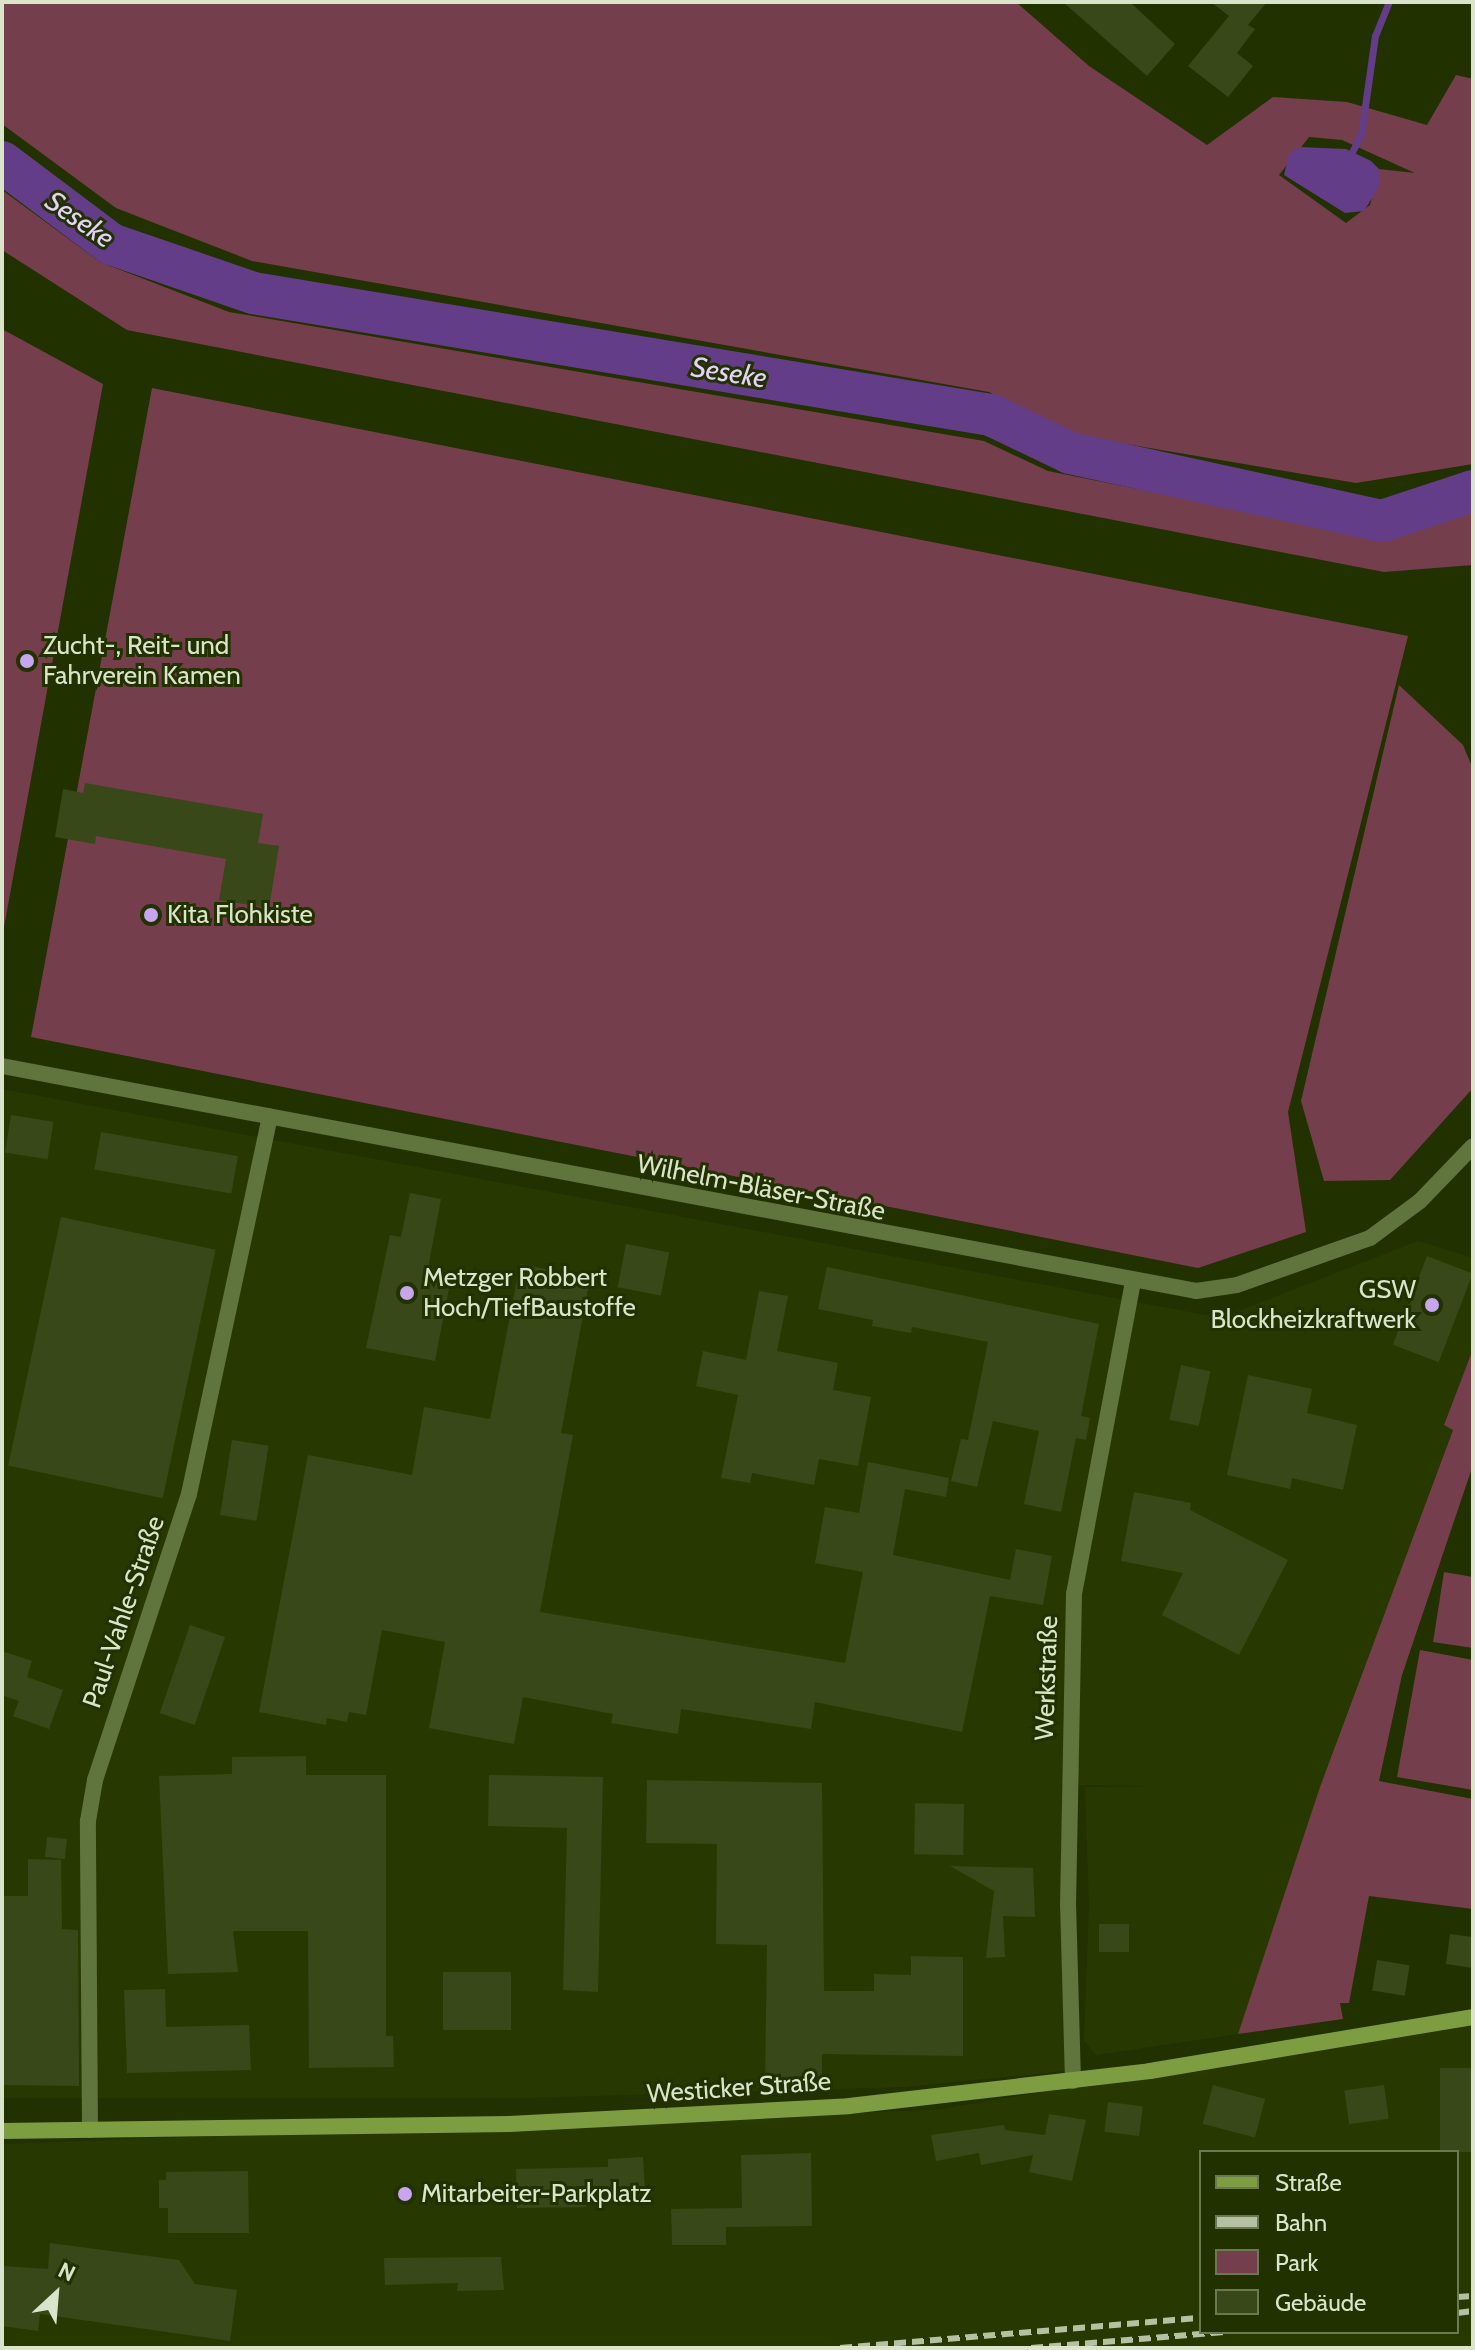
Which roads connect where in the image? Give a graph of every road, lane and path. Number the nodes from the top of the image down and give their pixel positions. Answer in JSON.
{"nodes":[{"id":1,"x":2,"y":1066,"type":"edge"},
{"id":2,"x":270,"y":1117,"type":"junction"},
{"id":3,"x":1473,"y":1146,"type":"edge"},
{"id":4,"x":1133,"y":1281,"type":"junction"},
{"id":5,"x":1473,"y":2017,"type":"edge"},
{"id":6,"x":1073,"y":2081,"type":"junction"},
{"id":7,"x":90,"y":2130,"type":"junction"},
{"id":8,"x":2,"y":2131,"type":"edge"}],
"edges":[{"from":1,"to":2,"type":"street","name":"Wilhelm-Bläser-Straße"},
{"from":2,"to":4,"type":"street","name":"Wilhelm-Bläser-Straße"},
{"from":2,"to":7,"type":"street","name":"Paul-Vahle-Straße"},
{"from":3,"to":4,"type":"street","name":"Wilhelm-Bläser-Straße"},
{"from":4,"to":6,"type":"street","name":"Werkstraße"},
{"from":5,"to":6,"type":"street","name":"Westicker Straße"},
{"from":6,"to":7,"type":"street","name":"Westicker Straße"},
{"from":7,"to":8,"type":"street","name":"Westicker Straße"}]}
